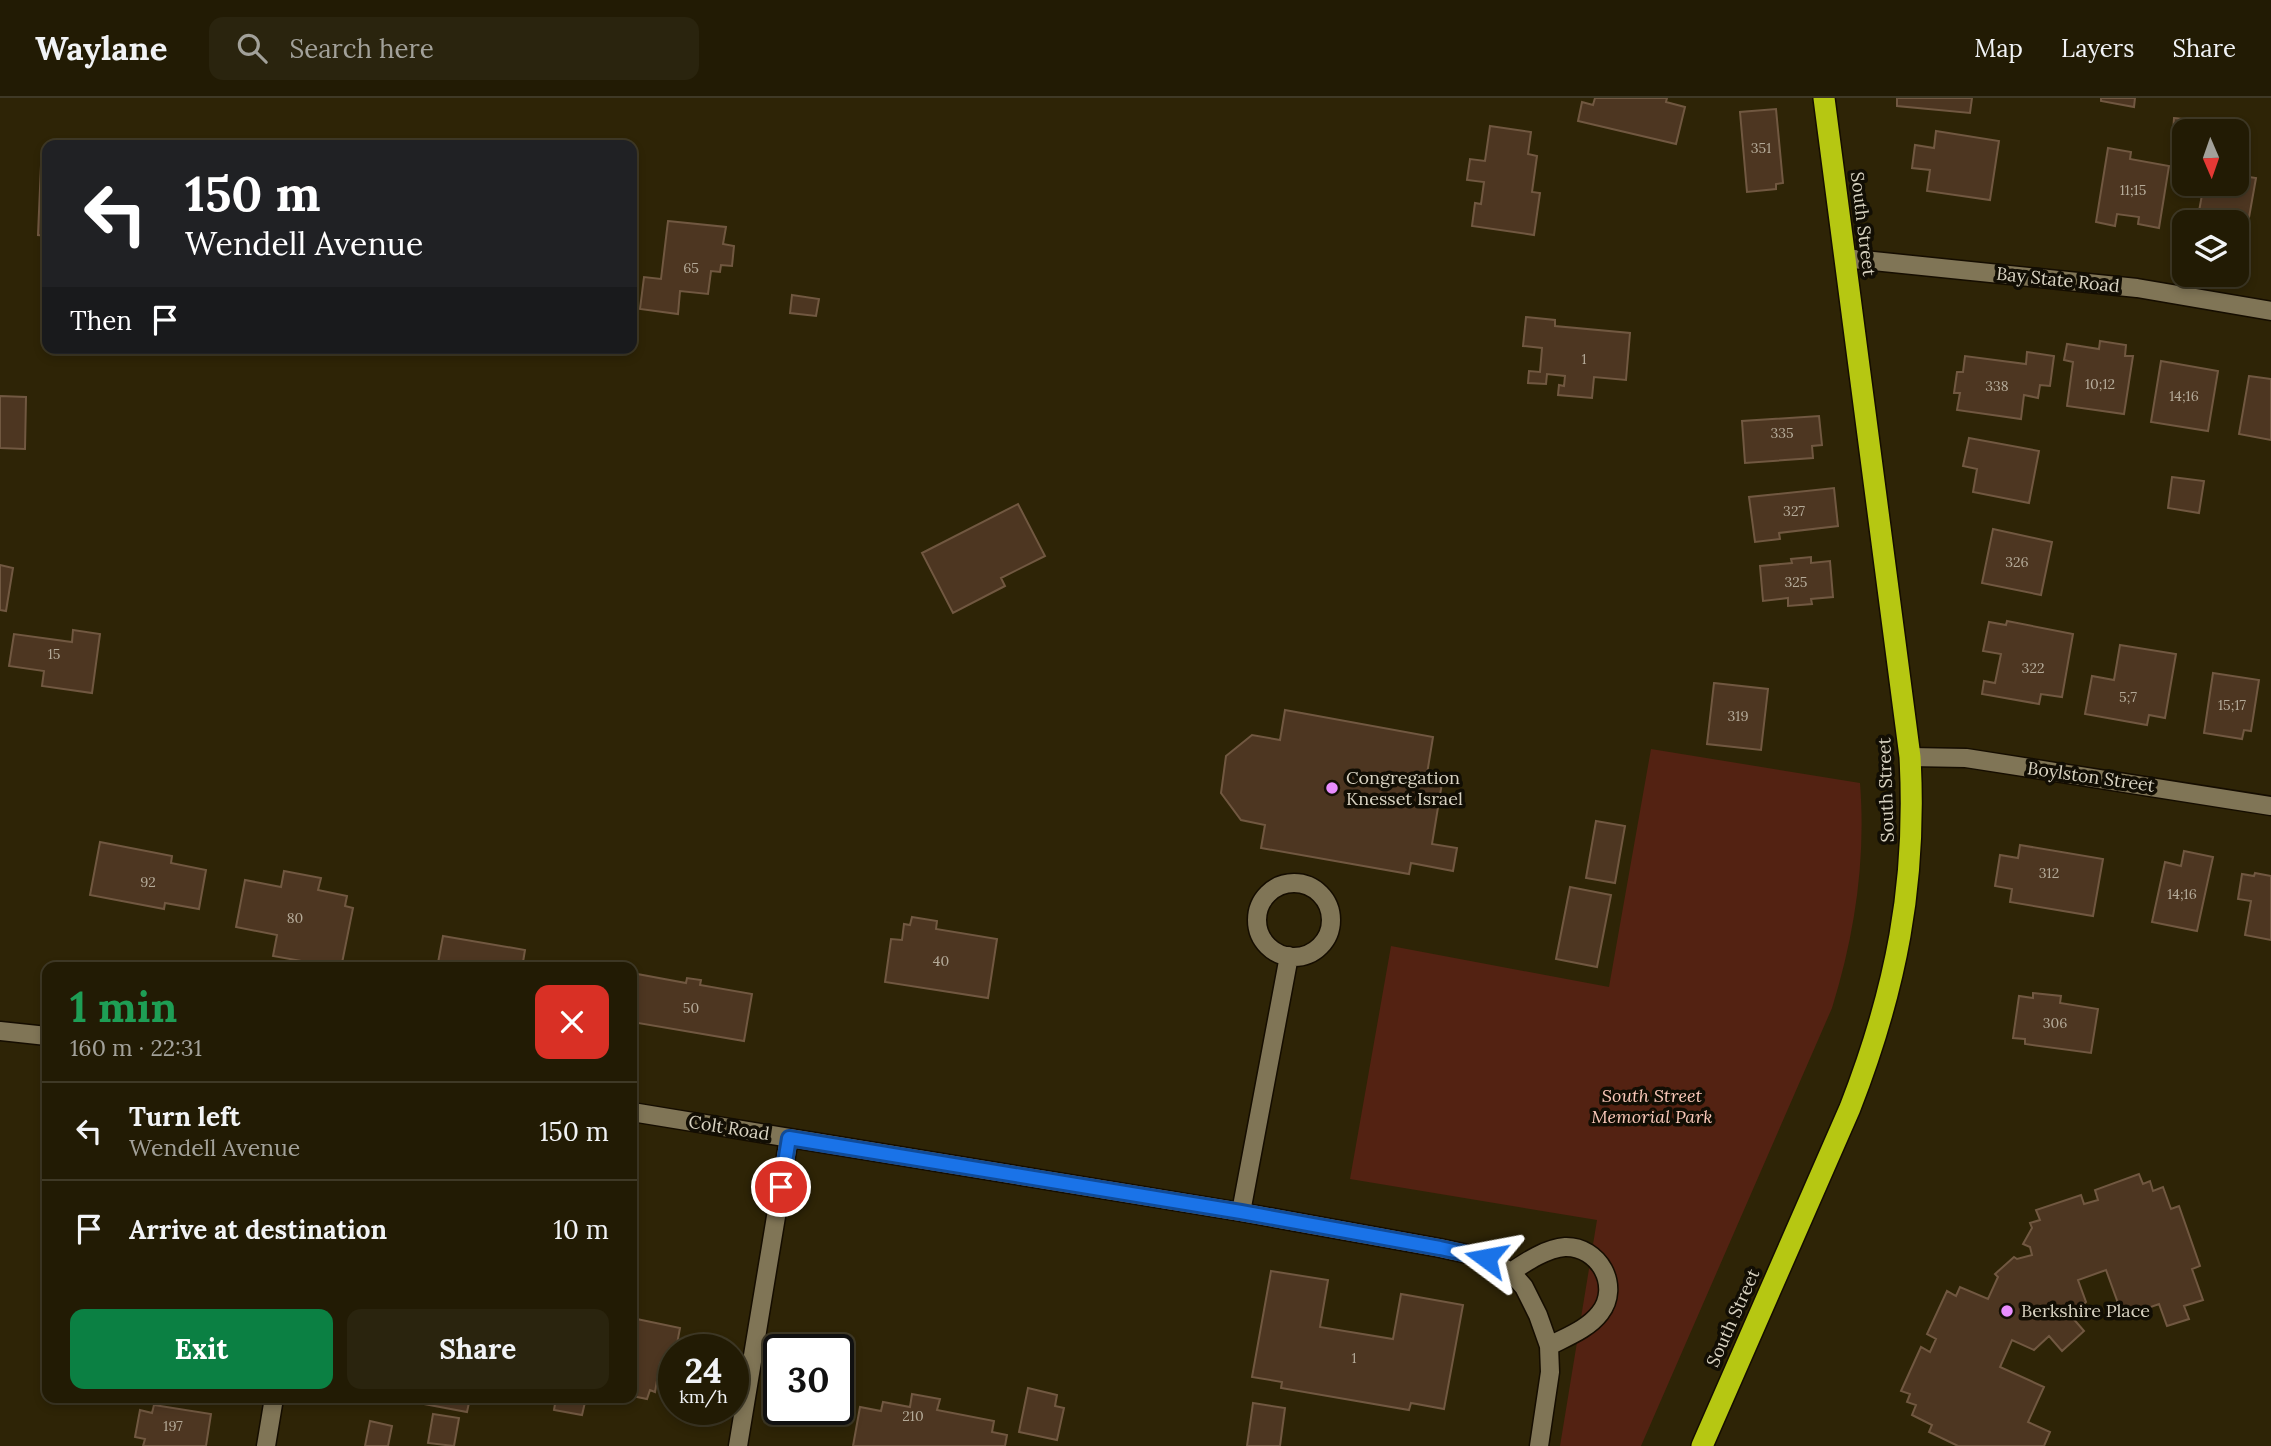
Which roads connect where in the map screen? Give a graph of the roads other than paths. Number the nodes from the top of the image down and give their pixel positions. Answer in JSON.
{"nodes":[{"id":1,"x":1824,"y":98,"type":"edge"},
{"id":2,"x":1844,"y":258,"type":"junction"},
{"id":3,"x":2271,"y":311,"type":"edge"},
{"id":4,"x":1910,"y":757,"type":"junction"},
{"id":5,"x":2271,"y":806,"type":"edge"},
{"id":6,"x":1289,"y":956,"type":"junction"},
{"id":7,"x":0,"y":1031,"type":"edge"},
{"id":8,"x":42,"y":1035,"type":"edge"},
{"id":9,"x":637,"y":1113,"type":"edge"},
{"id":10,"x":789,"y":1138,"type":"junction"},
{"id":11,"x":1241,"y":1212,"type":"junction"},
{"id":12,"x":1511,"y":1272,"type":"junction"},
{"id":13,"x":1549,"y":1346,"type":"junction"},
{"id":14,"x":273,"y":1403,"type":"edge"},
{"id":15,"x":266,"y":1446,"type":"edge"},
{"id":16,"x":738,"y":1446,"type":"edge"},
{"id":17,"x":1539,"y":1446,"type":"edge"},
{"id":18,"x":1702,"y":1446,"type":"edge"}],
"edges":[{"from":1,"to":2,"type":"highway","name":"South Street"},
{"from":2,"to":3,"type":"street","name":"Bay State Road"},
{"from":2,"to":4,"type":"highway","name":"South Street"},
{"from":4,"to":5,"type":"street","name":"Boylston Street"},
{"from":4,"to":18,"type":"highway","name":"South Street"},
{"from":6,"to":6,"type":"street"},
{"from":6,"to":11,"type":"street"},
{"from":7,"to":8,"type":"street"},
{"from":9,"to":10,"type":"street","name":"Colt Road"},
{"from":10,"to":11,"type":"street","name":"Colt Road"},
{"from":10,"to":16,"type":"street"},
{"from":11,"to":12,"type":"street","name":"Colt Road"},
{"from":12,"to":13,"type":"street","name":"Colt Road"},
{"from":12,"to":13,"type":"street"},
{"from":13,"to":17,"type":"street","name":"Colt Road"},
{"from":14,"to":15,"type":"street"}]}
